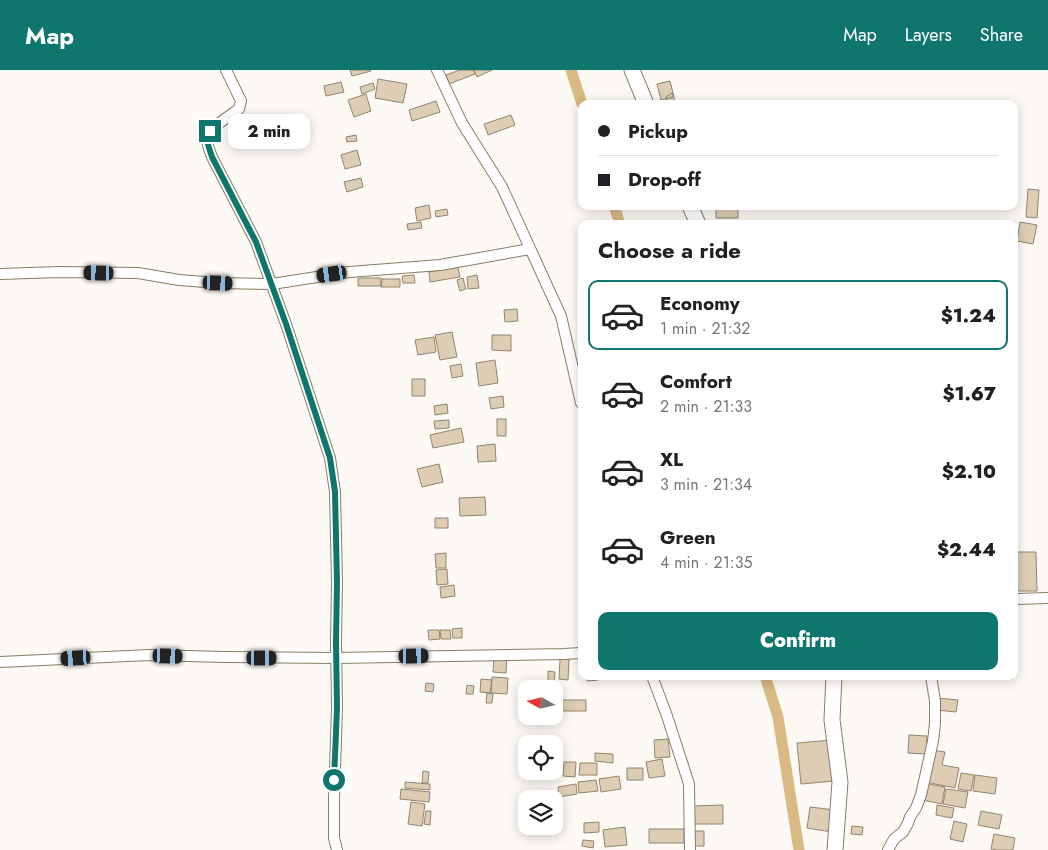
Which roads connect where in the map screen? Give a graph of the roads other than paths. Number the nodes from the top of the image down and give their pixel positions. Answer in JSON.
{"nodes":[{"id":1,"x":226,"y":70,"type":"edge"},
{"id":2,"x":438,"y":70,"type":"edge"},
{"id":3,"x":632,"y":70,"type":"edge"},
{"id":4,"x":644,"y":100,"type":"edge"},
{"id":5,"x":530,"y":249,"type":"junction"},
{"id":6,"x":0,"y":274,"type":"edge"},
{"id":7,"x":272,"y":284,"type":"junction"},
{"id":8,"x":578,"y":390,"type":"edge"},
{"id":9,"x":1048,"y":598,"type":"edge"},
{"id":10,"x":1018,"y":599,"type":"edge"},
{"id":11,"x":578,"y":653,"type":"edge"},
{"id":12,"x":336,"y":658,"type":"junction"},
{"id":13,"x":0,"y":662,"type":"edge"},
{"id":14,"x":654,"y":680,"type":"edge"},
{"id":15,"x":834,"y":680,"type":"edge"},
{"id":16,"x":931,"y":680,"type":"edge"},
{"id":17,"x":337,"y":850,"type":"edge"},
{"id":18,"x":690,"y":850,"type":"edge"},
{"id":19,"x":835,"y":850,"type":"edge"},
{"id":20,"x":888,"y":850,"type":"edge"}],
"edges":[{"from":1,"to":7,"type":"street"},
{"from":2,"to":5,"type":"street"},
{"from":3,"to":4,"type":"street"},
{"from":5,"to":7,"type":"street"},
{"from":5,"to":8,"type":"street"},
{"from":6,"to":7,"type":"street"},
{"from":7,"to":12,"type":"street"},
{"from":9,"to":10,"type":"street"},
{"from":11,"to":12,"type":"street"},
{"from":12,"to":13,"type":"street"},
{"from":12,"to":17,"type":"street"},
{"from":14,"to":18,"type":"street"},
{"from":15,"to":19,"type":"street"},
{"from":16,"to":20,"type":"street"}]}
